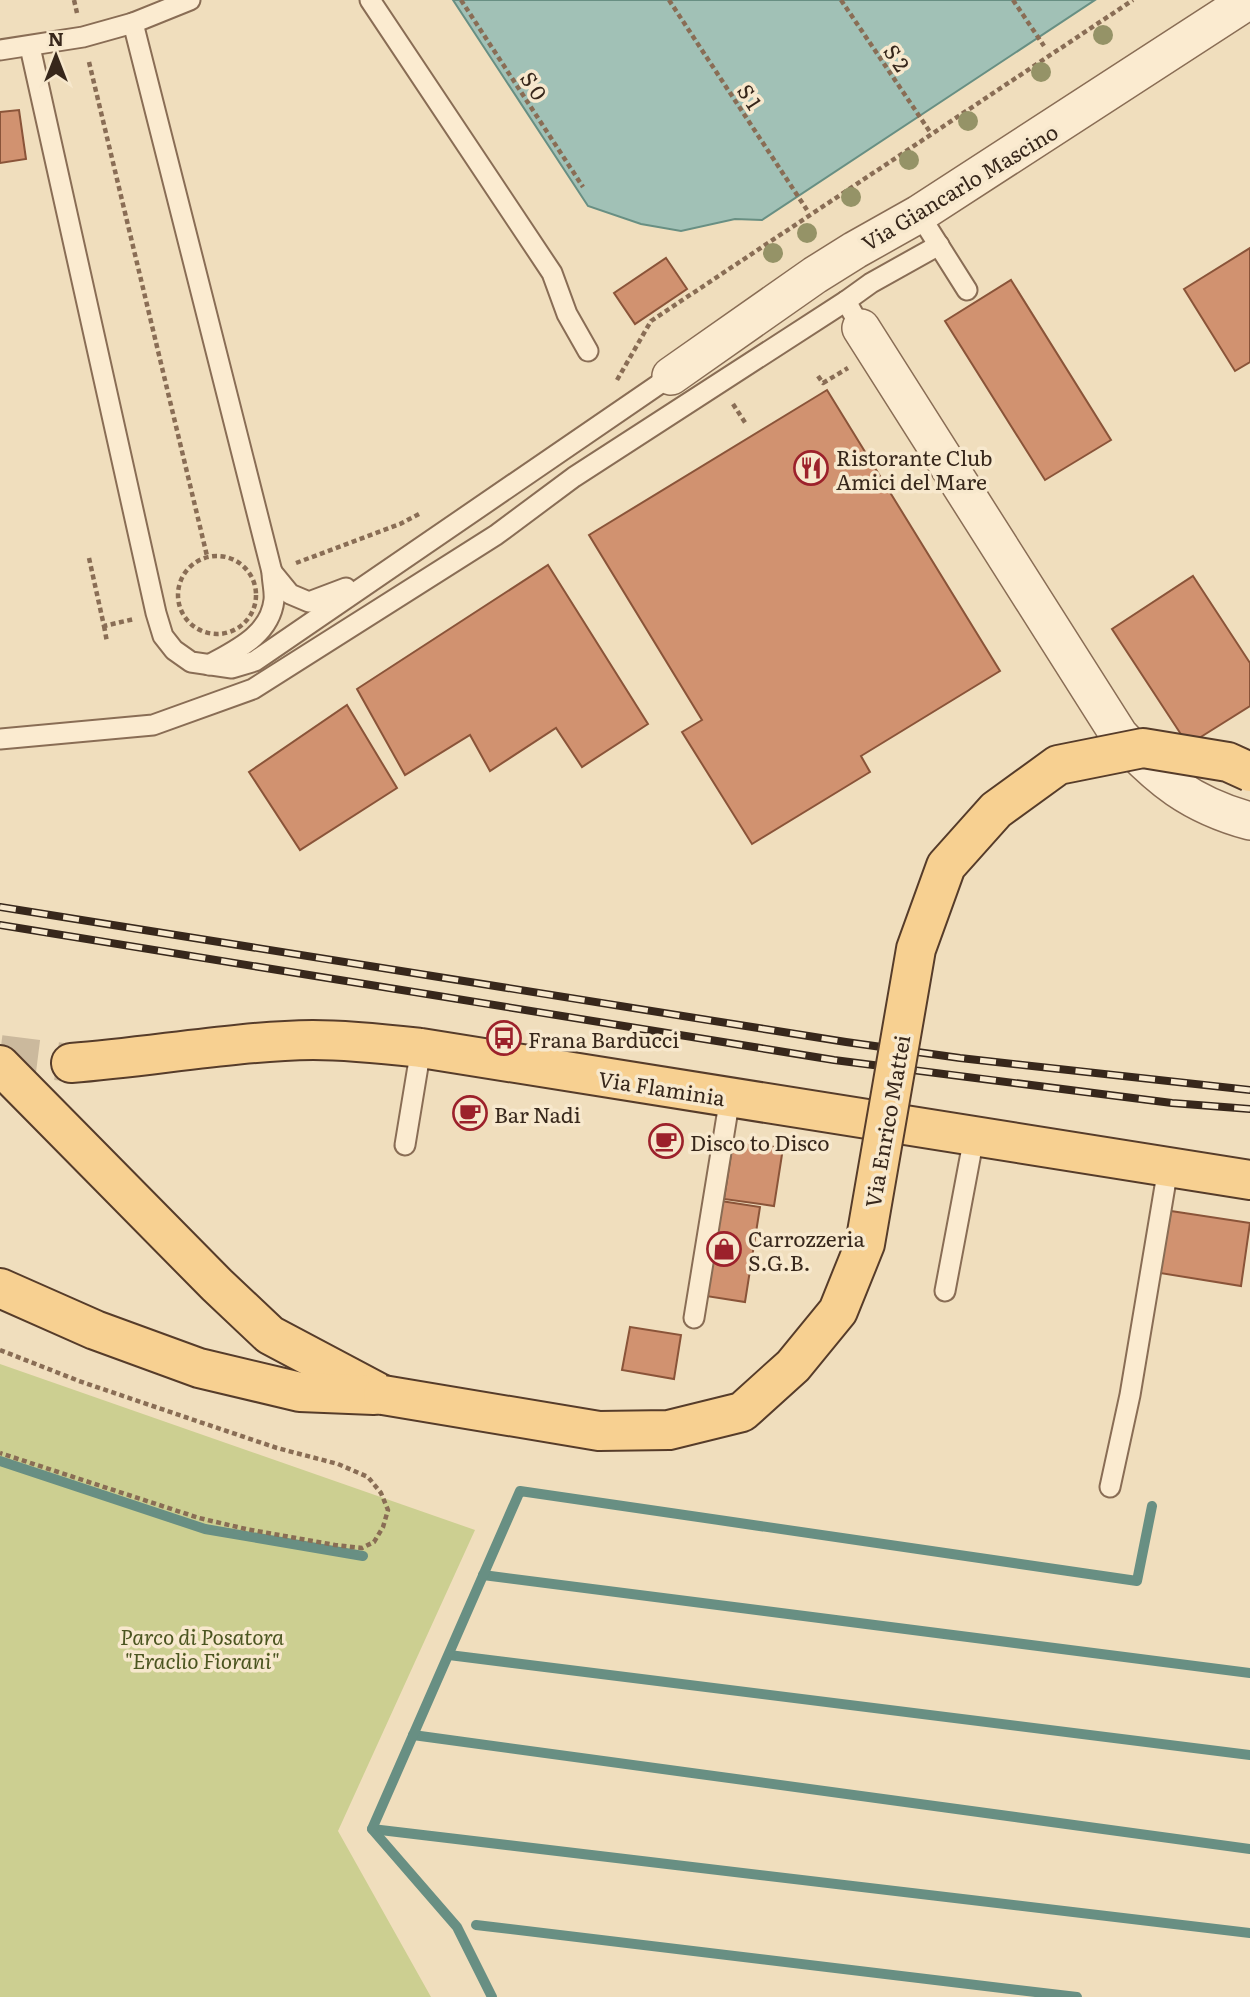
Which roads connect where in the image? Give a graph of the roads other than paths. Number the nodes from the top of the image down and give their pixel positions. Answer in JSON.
{"nodes":[{"id":1,"x":190,"y":0,"type":"edge"},
{"id":2,"x":370,"y":0,"type":"edge"},
{"id":3,"x":1249,"y":0,"type":"edge"},
{"id":4,"x":133,"y":23,"type":"junction"},
{"id":5,"x":30,"y":47,"type":"junction"},
{"id":6,"x":0,"y":51,"type":"edge"},
{"id":7,"x":919,"y":214,"type":"junction"},
{"id":8,"x":939,"y":245,"type":"junction"},
{"id":9,"x":967,"y":290,"type":"dead end"},
{"id":10,"x":853,"y":314,"type":"junction"},
{"id":11,"x":587,"y":351,"type":"dead end"},
{"id":12,"x":671,"y":376,"type":"joint"},
{"id":13,"x":397,"y":563,"type":"junction"},
{"id":14,"x":272,"y":572,"type":"junction"},
{"id":15,"x":209,"y":665,"type":"junction"},
{"id":16,"x":0,"y":739,"type":"edge"},
{"id":17,"x":1250,"y":772,"type":"edge"},
{"id":18,"x":1250,"y":821,"type":"edge"},
{"id":19,"x":421,"y":1048,"type":"junction"},
{"id":20,"x":71,"y":1063,"type":"tunnel mouth"},
{"id":21,"x":0,"y":1065,"type":"edge"},
{"id":22,"x":730,"y":1097,"type":"junction"},
{"id":23,"x":974,"y":1137,"type":"junction"},
{"id":24,"x":405,"y":1145,"type":"dead end"},
{"id":25,"x":1168,"y":1168,"type":"junction"},
{"id":26,"x":1250,"y":1180,"type":"edge"},
{"id":27,"x":0,"y":1288,"type":"edge"},
{"id":28,"x":945,"y":1291,"type":"dead end"},
{"id":29,"x":694,"y":1318,"type":"dead end"},
{"id":30,"x":383,"y":1395,"type":"junction"},
{"id":31,"x":1110,"y":1487,"type":"dead end"}],
"edges":[{"from":1,"to":4,"type":"lane"},
{"from":2,"to":11,"type":"lane"},
{"from":3,"to":7,"type":"street","name":"Via Giancarlo Mascino"},
{"from":4,"to":5,"type":"lane"},
{"from":4,"to":14,"type":"lane"},
{"from":5,"to":6,"type":"lane"},
{"from":5,"to":15,"type":"lane"},
{"from":7,"to":8,"type":"lane"},
{"from":7,"to":12,"type":"street","name":"Via Giancarlo Mascino"},
{"from":8,"to":9,"type":"lane"},
{"from":8,"to":10,"type":"lane"},
{"from":10,"to":16,"type":"lane"},
{"from":10,"to":18,"type":"street"},
{"from":12,"to":13,"type":"lane"},
{"from":13,"to":14,"type":"lane"},
{"from":13,"to":15,"type":"lane"},
{"from":14,"to":15,"type":"lane"},
{"from":17,"to":30,"type":"main road","name":"Via Enrico Mattei","bridge":true},
{"from":19,"to":20,"type":"main road","name":"Via Flaminia"},
{"from":19,"to":22,"type":"main road","name":"Via Flaminia"},
{"from":19,"to":24,"type":"lane"},
{"from":21,"to":30,"type":"main road"},
{"from":22,"to":23,"type":"main road","name":"Via Flaminia"},
{"from":22,"to":29,"type":"lane"},
{"from":23,"to":25,"type":"main road","name":"Via Flaminia"},
{"from":23,"to":28,"type":"lane"},
{"from":25,"to":26,"type":"main road","name":"Via Flaminia"},
{"from":25,"to":31,"type":"lane"},
{"from":27,"to":30,"type":"main road"}]}
